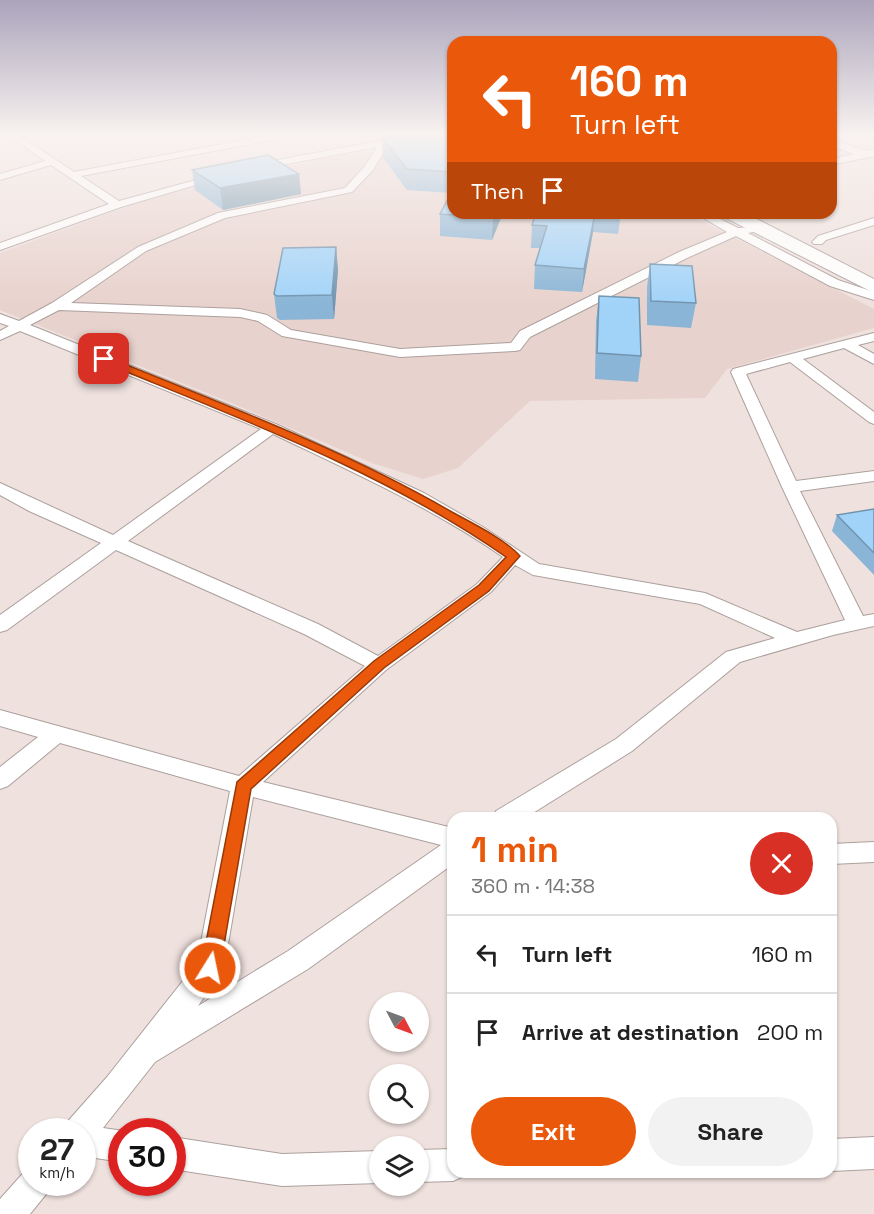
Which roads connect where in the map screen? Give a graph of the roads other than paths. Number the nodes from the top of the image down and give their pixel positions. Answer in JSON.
{"nodes":[{"id":1,"x":97,"y":192,"type":"edge"},
{"id":2,"x":166,"y":192,"type":"edge"},
{"id":3,"x":340,"y":192,"type":"edge"},
{"id":4,"x":117,"y":205,"type":"junction"},
{"id":5,"x":874,"y":221,"type":"edge"},
{"id":6,"x":734,"y":223,"type":"edge"},
{"id":7,"x":762,"y":230,"type":"edge"},
{"id":8,"x":818,"y":242,"type":"junction"},
{"id":9,"x":0,"y":247,"type":"edge"},
{"id":10,"x":659,"y":269,"type":"junction"},
{"id":11,"x":874,"y":270,"type":"edge"},
{"id":12,"x":874,"y":287,"type":"edge"},
{"id":13,"x":874,"y":296,"type":"edge"},
{"id":14,"x":57,"y":306,"type":"junction"},
{"id":15,"x":0,"y":318,"type":"edge"},
{"id":16,"x":20,"y":325,"type":"junction"},
{"id":17,"x":0,"y":336,"type":"edge"},
{"id":18,"x":874,"y":337,"type":"edge"},
{"id":19,"x":846,"y":344,"type":"junction"},
{"id":20,"x":792,"y":357,"type":"junction"},
{"id":21,"x":874,"y":360,"type":"edge"},
{"id":22,"x":874,"y":419,"type":"edge"},
{"id":23,"x":272,"y":428,"type":"junction"},
{"id":24,"x":874,"y":476,"type":"edge"},
{"id":25,"x":790,"y":487,"type":"junction"},
{"id":26,"x":0,"y":488,"type":"edge"},
{"id":27,"x":113,"y":541,"type":"junction"},
{"id":28,"x":514,"y":556,"type":"junction"},
{"id":29,"x":865,"y":622,"type":"edge"},
{"id":30,"x":0,"y":624,"type":"edge"},
{"id":31,"x":795,"y":639,"type":"junction"},
{"id":32,"x":379,"y":665,"type":"junction"},
{"id":33,"x":0,"y":718,"type":"edge"},
{"id":34,"x":56,"y":734,"type":"junction"},
{"id":35,"x":0,"y":780,"type":"edge"},
{"id":36,"x":243,"y":786,"type":"junction"},
{"id":37,"x":515,"y":812,"type":"edge"},
{"id":38,"x":447,"y":837,"type":"edge"},
{"id":39,"x":874,"y":852,"type":"edge"},
{"id":40,"x":447,"y":854,"type":"edge"},
{"id":41,"x":837,"y":854,"type":"edge"},
{"id":42,"x":142,"y":1056,"type":"junction"},
{"id":43,"x":91,"y":1118,"type":"edge"},
{"id":44,"x":874,"y":1153,"type":"edge"},
{"id":45,"x":186,"y":1155,"type":"edge"},
{"id":46,"x":837,"y":1155,"type":"edge"},
{"id":47,"x":447,"y":1165,"type":"edge"},
{"id":48,"x":429,"y":1166,"type":"edge"},
{"id":49,"x":369,"y":1167,"type":"edge"},
{"id":50,"x":24,"y":1196,"type":"edge"},
{"id":51,"x":9,"y":1214,"type":"edge"}],
"edges":[{"from":1,"to":4,"type":"street"},
{"from":2,"to":4,"type":"street"},
{"from":3,"to":14,"type":"street"},
{"from":4,"to":9,"type":"street"},
{"from":5,"to":8,"type":"street"},
{"from":6,"to":7,"type":"highway"},
{"from":6,"to":10,"type":"street"},
{"from":7,"to":8,"type":"highway"},
{"from":7,"to":10,"type":"street"},
{"from":7,"to":12,"type":"highway"},
{"from":7,"to":13,"type":"street"},
{"from":8,"to":11,"type":"highway"},
{"from":10,"to":14,"type":"street"},
{"from":14,"to":16,"type":"street"},
{"from":15,"to":16,"type":"street"},
{"from":16,"to":17,"type":"street"},
{"from":16,"to":23,"type":"street"},
{"from":18,"to":19,"type":"street"},
{"from":19,"to":20,"type":"street"},
{"from":19,"to":21,"type":"street"},
{"from":20,"to":22,"type":"street"},
{"from":20,"to":25,"type":"street"},
{"from":23,"to":27,"type":"street"},
{"from":23,"to":28,"type":"street"},
{"from":24,"to":25,"type":"street"},
{"from":25,"to":29,"type":"street"},
{"from":26,"to":27,"type":"street"},
{"from":27,"to":30,"type":"street"},
{"from":27,"to":32,"type":"street"},
{"from":28,"to":31,"type":"street"},
{"from":28,"to":32,"type":"street"},
{"from":29,"to":31,"type":"street"},
{"from":31,"to":37,"type":"street"},
{"from":32,"to":36,"type":"street"},
{"from":33,"to":34,"type":"street"},
{"from":34,"to":35,"type":"street"},
{"from":34,"to":36,"type":"street"},
{"from":36,"to":38,"type":"street"},
{"from":36,"to":42,"type":"street"},
{"from":39,"to":41,"type":"street"},
{"from":40,"to":42,"type":"street"},
{"from":42,"to":43,"type":"street"},
{"from":44,"to":46,"type":"street"},
{"from":45,"to":49,"type":"street"},
{"from":47,"to":48,"type":"street"},
{"from":50,"to":51,"type":"street"}]}
